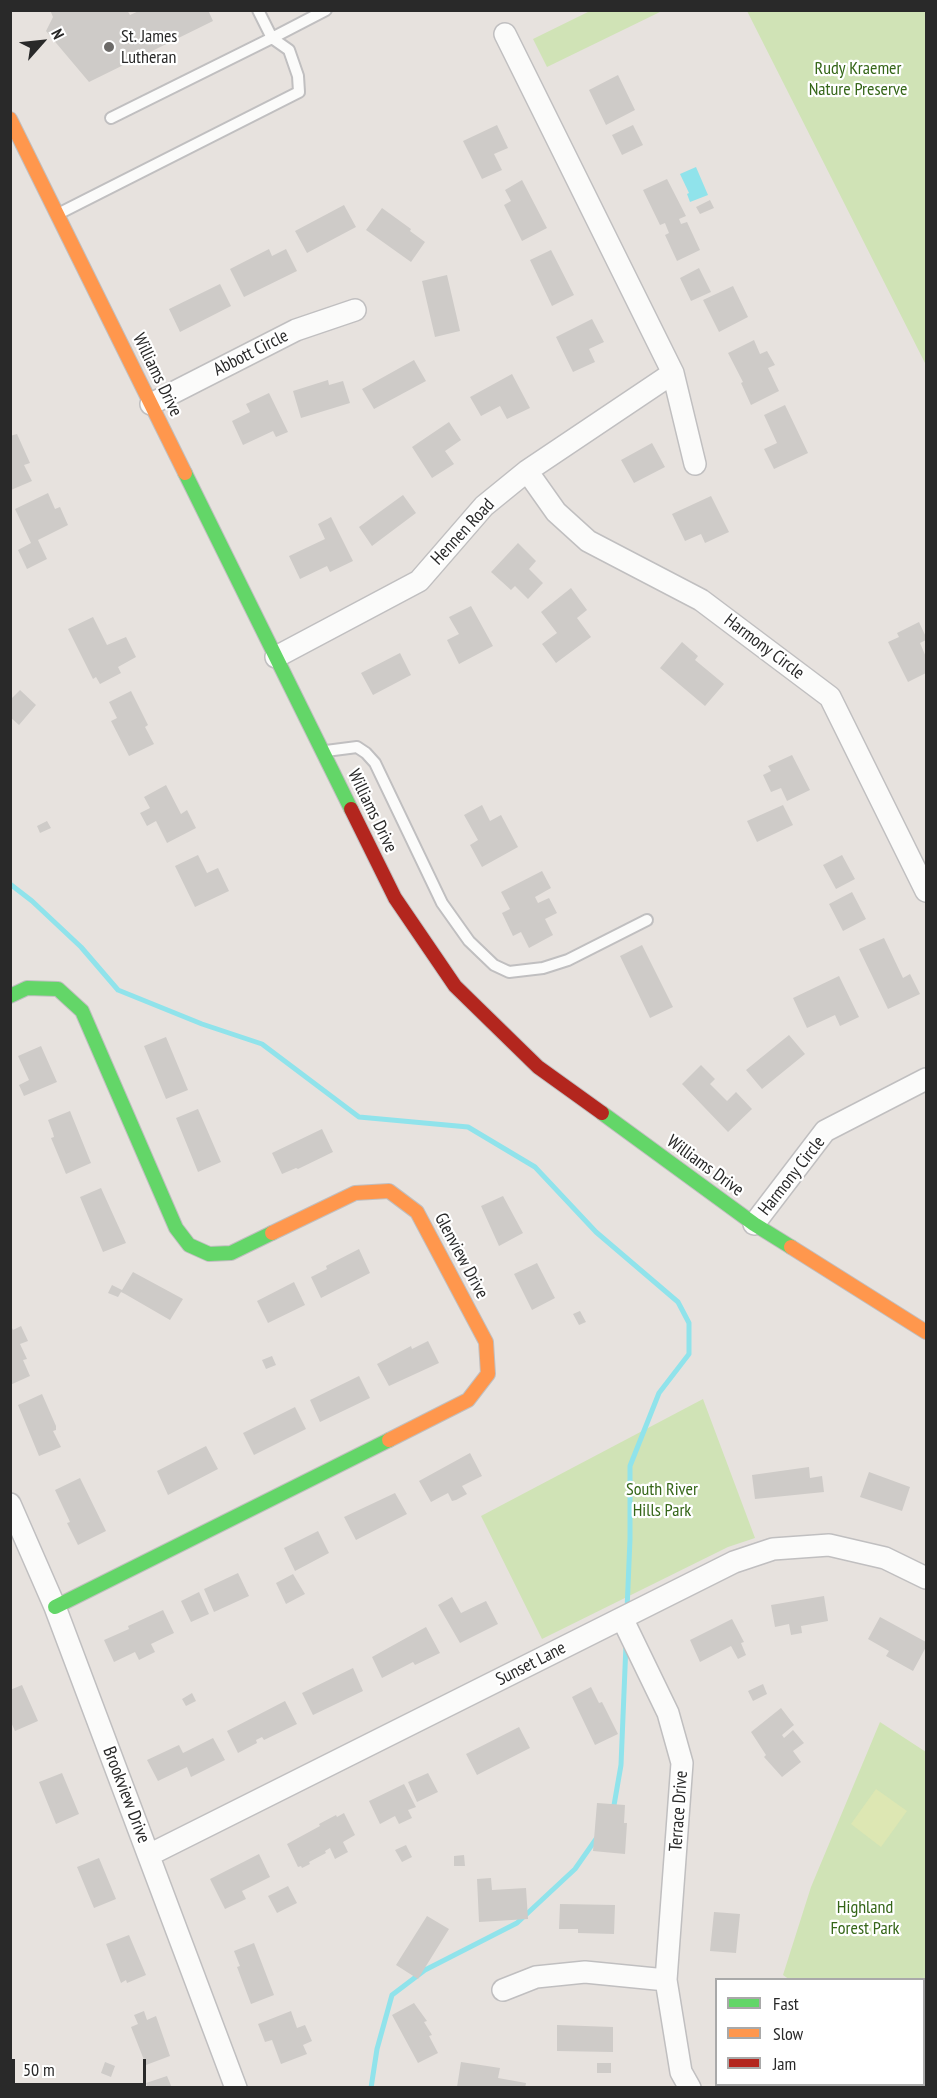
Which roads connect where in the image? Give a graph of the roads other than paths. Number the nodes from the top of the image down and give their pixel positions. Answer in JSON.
{"nodes":[{"id":1,"x":258,"y":10,"type":"edge"},
{"id":2,"x":326,"y":10,"type":"edge"},
{"id":3,"x":505,"y":34,"type":"dead end"},
{"id":4,"x":272,"y":38,"type":"junction"},
{"id":5,"x":111,"y":118,"type":"dead end"},
{"id":6,"x":10,"y":119,"type":"edge"},
{"id":7,"x":58,"y":214,"type":"junction"},
{"id":8,"x":355,"y":310,"type":"dead end"},
{"id":9,"x":673,"y":373,"type":"junction"},
{"id":10,"x":152,"y":404,"type":"junction"},
{"id":11,"x":695,"y":464,"type":"dead end"},
{"id":12,"x":527,"y":471,"type":"junction"},
{"id":13,"x":276,"y":657,"type":"junction"},
{"id":14,"x":322,"y":751,"type":"junction"},
{"id":15,"x":927,"y":891,"type":"edge"},
{"id":16,"x":647,"y":920,"type":"dead end"},
{"id":17,"x":10,"y":996,"type":"edge"},
{"id":18,"x":927,"y":1079,"type":"edge"},
{"id":19,"x":754,"y":1224,"type":"junction"},
{"id":20,"x":926,"y":1331,"type":"edge"},
{"id":21,"x":10,"y":1504,"type":"edge"},
{"id":22,"x":927,"y":1578,"type":"edge"},
{"id":23,"x":55,"y":1607,"type":"junction"},
{"id":24,"x":622,"y":1618,"type":"junction"},
{"id":25,"x":149,"y":1855,"type":"junction"},
{"id":26,"x":666,"y":1980,"type":"junction"},
{"id":27,"x":503,"y":1990,"type":"dead end"},
{"id":28,"x":236,"y":2088,"type":"edge"},
{"id":29,"x":690,"y":2088,"type":"edge"}],
"edges":[{"from":1,"to":4,"type":"lane"},
{"from":2,"to":4,"type":"lane"},
{"from":3,"to":9,"type":"street"},
{"from":4,"to":5,"type":"lane"},
{"from":4,"to":7,"type":"lane"},
{"from":6,"to":7,"type":"main road","name":"Williams Drive"},
{"from":7,"to":10,"type":"main road","name":"Williams Drive"},
{"from":8,"to":10,"type":"street","name":"Abbott Circle"},
{"from":9,"to":11,"type":"street"},
{"from":9,"to":12,"type":"street","name":"Hennen Road"},
{"from":10,"to":13,"type":"main road","name":"Williams Drive"},
{"from":12,"to":13,"type":"street","name":"Hennen Road"},
{"from":12,"to":15,"type":"street","name":"Harmony Circle"},
{"from":13,"to":14,"type":"main road","name":"Williams Drive"},
{"from":14,"to":16,"type":"lane"},
{"from":14,"to":19,"type":"main road","name":"Williams Drive"},
{"from":17,"to":23,"type":"main road","name":"Glenview Drive"},
{"from":18,"to":19,"type":"street","name":"Harmony Circle"},
{"from":19,"to":20,"type":"main road","name":"Williams Drive"},
{"from":21,"to":23,"type":"street","name":"Brookview Drive"},
{"from":22,"to":24,"type":"street","name":"Sunset Lane"},
{"from":23,"to":25,"type":"street","name":"Brookview Drive"},
{"from":24,"to":25,"type":"street","name":"Sunset Lane"},
{"from":24,"to":26,"type":"street","name":"Terrace Drive"},
{"from":25,"to":28,"type":"street","name":"Brookview Drive"},
{"from":26,"to":27,"type":"street"},
{"from":26,"to":29,"type":"street","name":"Terrace Drive"}]}
